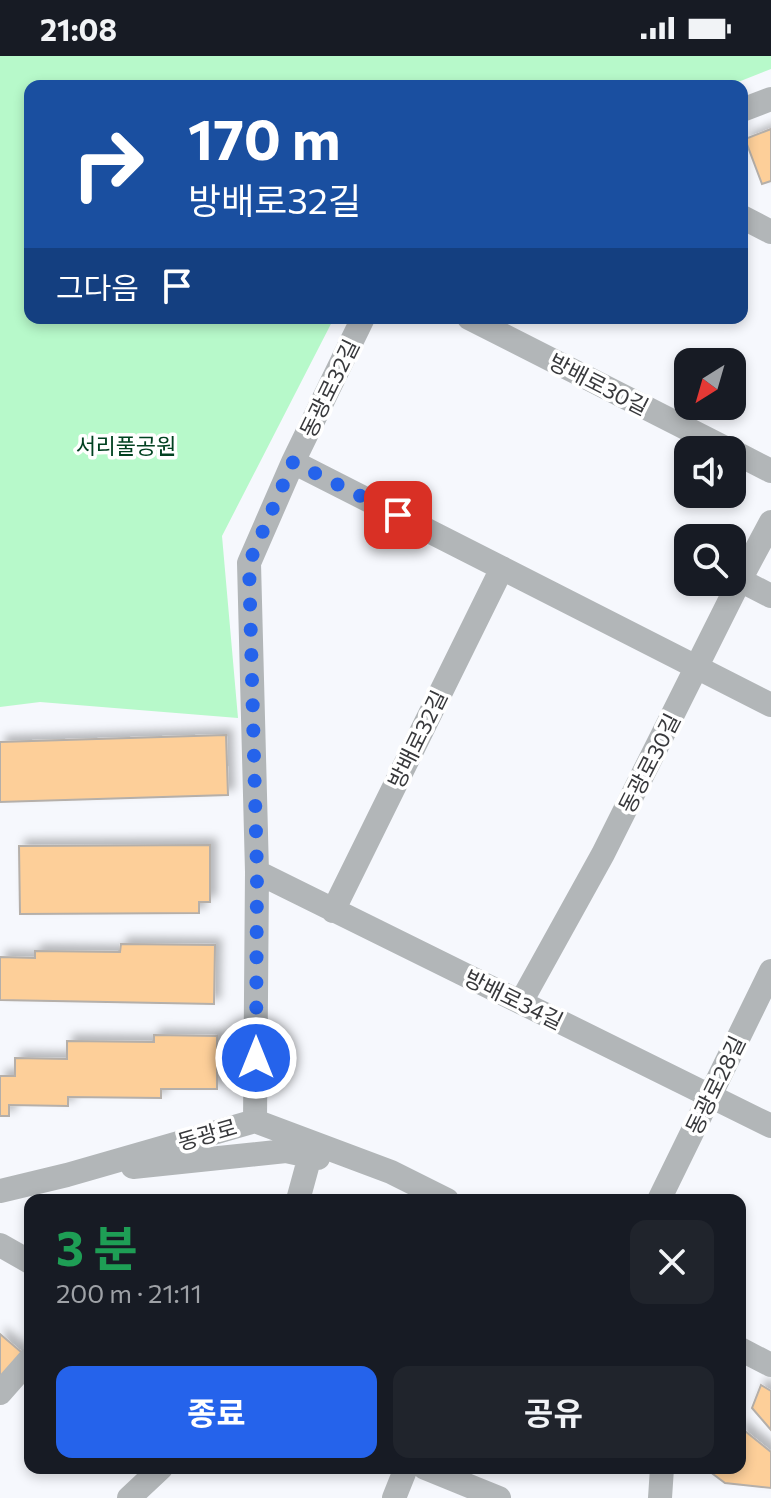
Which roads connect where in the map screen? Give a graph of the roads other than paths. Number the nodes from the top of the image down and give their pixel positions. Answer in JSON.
{"nodes":[{"id":1,"x":771,"y":99,"type":"edge"},
{"id":2,"x":748,"y":108,"type":"edge"},
{"id":3,"x":748,"y":220,"type":"edge"},
{"id":4,"x":771,"y":232,"type":"edge"},
{"id":5,"x":360,"y":324,"type":"edge"},
{"id":6,"x":481,"y":324,"type":"edge"},
{"id":7,"x":701,"y":436,"type":"edge"},
{"id":8,"x":746,"y":458,"type":"edge"},
{"id":9,"x":293,"y":462,"type":"junction"},
{"id":10,"x":771,"y":471,"type":"edge"},
{"id":11,"x":771,"y":522,"type":"edge"},
{"id":12,"x":502,"y":568,"type":"junction"},
{"id":13,"x":746,"y":569,"type":"edge"},
{"id":14,"x":746,"y":583,"type":"edge"},
{"id":15,"x":732,"y":596,"type":"edge"},
{"id":16,"x":771,"y":596,"type":"edge"},
{"id":17,"x":697,"y":668,"type":"junction"},
{"id":18,"x":771,"y":705,"type":"edge"},
{"id":19,"x":257,"y":872,"type":"junction"},
{"id":20,"x":333,"y":911,"type":"junction"},
{"id":21,"x":771,"y":971,"type":"edge"},
{"id":22,"x":521,"y":1002,"type":"junction"},
{"id":23,"x":710,"y":1095,"type":"junction"},
{"id":24,"x":255,"y":1121,"type":"junction"},
{"id":25,"x":771,"y":1126,"type":"edge"},
{"id":26,"x":310,"y":1156,"type":"junction"},
{"id":27,"x":391,"y":1172,"type":"junction"},
{"id":28,"x":67,"y":1175,"type":"junction"},
{"id":29,"x":0,"y":1191,"type":"edge"},
{"id":30,"x":300,"y":1194,"type":"edge"},
{"id":31,"x":435,"y":1194,"type":"edge"},
{"id":32,"x":662,"y":1194,"type":"edge"},
{"id":33,"x":0,"y":1245,"type":"edge"},
{"id":34,"x":24,"y":1259,"type":"edge"},
{"id":35,"x":24,"y":1366,"type":"edge"},
{"id":36,"x":0,"y":1393,"type":"edge"},
{"id":37,"x":155,"y":1474,"type":"edge"},
{"id":38,"x":404,"y":1474,"type":"edge"},
{"id":39,"x":440,"y":1474,"type":"edge"},
{"id":40,"x":662,"y":1474,"type":"edge"},
{"id":41,"x":129,"y":1498,"type":"edge"},
{"id":42,"x":394,"y":1498,"type":"edge"},
{"id":43,"x":499,"y":1498,"type":"edge"},
{"id":44,"x":660,"y":1498,"type":"edge"}],
"edges":[{"from":1,"to":2,"type":"street"},
{"from":3,"to":4,"type":"street"},
{"from":5,"to":9,"type":"street","name":"동광로32길"},
{"from":6,"to":7,"type":"street","name":"방배로30길"},
{"from":8,"to":10,"type":"street","name":"방배로30길"},
{"from":9,"to":12,"type":"street"},
{"from":9,"to":19,"type":"street","name":"동광로32길"},
{"from":11,"to":13,"type":"street","name":"동광로30길"},
{"from":12,"to":17,"type":"street"},
{"from":12,"to":20,"type":"street","name":"방배로32길"},
{"from":14,"to":16,"type":"street"},
{"from":15,"to":17,"type":"street","name":"동광로30길"},
{"from":17,"to":18,"type":"street"},
{"from":17,"to":22,"type":"street","name":"동광로30길"},
{"from":19,"to":20,"type":"street","name":"방배로34길"},
{"from":19,"to":24,"type":"street","name":"동광로32길"},
{"from":20,"to":22,"type":"street","name":"방배로34길"},
{"from":21,"to":23,"type":"street","name":"동광로28길"},
{"from":22,"to":23,"type":"street","name":"방배로34길"},
{"from":23,"to":25,"type":"street","name":"방배로34길"},
{"from":23,"to":32,"type":"street","name":"동광로28길"},
{"from":24,"to":27,"type":"street","name":"동광로"},
{"from":24,"to":28,"type":"street","name":"동광로"},
{"from":26,"to":27,"type":"street","name":"동광로"},
{"from":26,"to":28,"type":"street","name":"동광로"},
{"from":26,"to":30,"type":"street"},
{"from":27,"to":31,"type":"street","name":"동광로"},
{"from":28,"to":29,"type":"street","name":"동광로"},
{"from":33,"to":34,"type":"street"},
{"from":35,"to":36,"type":"street"},
{"from":37,"to":41,"type":"street"},
{"from":38,"to":42,"type":"street"},
{"from":39,"to":43,"type":"street"},
{"from":40,"to":44,"type":"street"}]}
